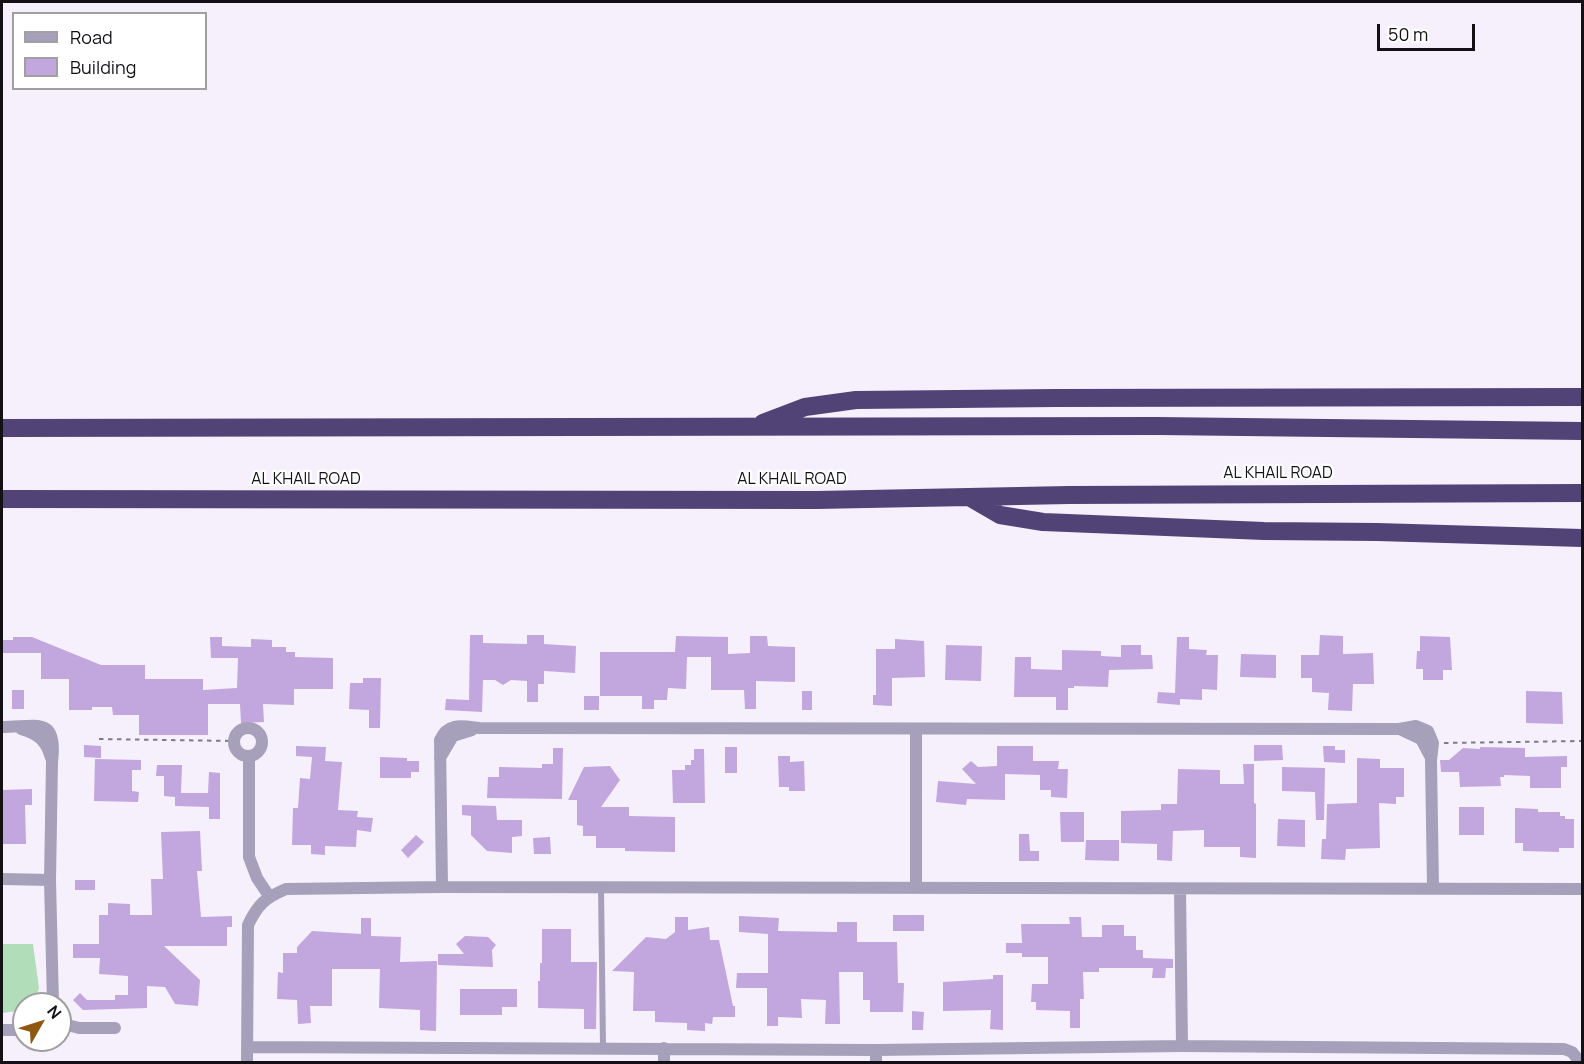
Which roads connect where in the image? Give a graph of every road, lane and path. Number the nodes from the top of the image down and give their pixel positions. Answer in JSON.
{"nodes":[{"id":1,"x":1582,"y":397,"type":"edge"},
{"id":2,"x":758,"y":426,"type":"junction"},
{"id":3,"x":2,"y":428,"type":"edge"},
{"id":4,"x":1582,"y":431,"type":"edge"},
{"id":5,"x":1582,"y":493,"type":"edge"},
{"id":6,"x":969,"y":497,"type":"junction"},
{"id":7,"x":2,"y":499,"type":"edge"},
{"id":8,"x":1582,"y":538,"type":"edge"},
{"id":9,"x":2,"y":727,"type":"edge"},
{"id":10,"x":916,"y":729,"type":"junction"},
{"id":11,"x":1399,"y":729,"type":"junction"},
{"id":12,"x":99,"y":739,"type":"dead end"},
{"id":13,"x":234,"y":741,"type":"junction"},
{"id":14,"x":1582,"y":741,"type":"edge"},
{"id":15,"x":1433,"y":743,"type":"junction"},
{"id":16,"x":249,"y":756,"type":"junction"},
{"id":17,"x":1431,"y":760,"type":"junction"},
{"id":18,"x":2,"y":879,"type":"edge"},
{"id":19,"x":50,"y":880,"type":"junction"},
{"id":20,"x":442,"y":887,"type":"junction"},
{"id":21,"x":601,"y":887,"type":"junction"},
{"id":22,"x":1433,"y":887,"type":"junction"},
{"id":23,"x":916,"y":888,"type":"junction"},
{"id":24,"x":1180,"y":889,"type":"junction"},
{"id":25,"x":1582,"y":889,"type":"edge"},
{"id":26,"x":269,"y":896,"type":"junction"},
{"id":27,"x":53,"y":992,"type":"edge"},
{"id":28,"x":72,"y":1026,"type":"edge"},
{"id":29,"x":115,"y":1028,"type":"dead end"},
{"id":30,"x":1182,"y":1046,"type":"junction"},
{"id":31,"x":248,"y":1047,"type":"junction"},
{"id":32,"x":603,"y":1048,"type":"junction"},
{"id":33,"x":664,"y":1048,"type":"junction"},
{"id":34,"x":876,"y":1056,"type":"edge"},
{"id":35,"x":1580,"y":1060,"type":"edge"},
{"id":36,"x":247,"y":1062,"type":"edge"},
{"id":37,"x":664,"y":1062,"type":"edge"}],
"edges":[{"from":1,"to":2,"type":"highway"},
{"from":2,"to":3,"type":"highway"},
{"from":2,"to":4,"type":"highway"},
{"from":5,"to":6,"type":"highway","name":"AL KHAIL ROAD"},
{"from":6,"to":7,"type":"highway","name":"AL KHAIL ROAD"},
{"from":6,"to":8,"type":"highway"},
{"from":9,"to":19,"type":"street"},
{"from":10,"to":11,"type":"street"},
{"from":10,"to":20,"type":"street"},
{"from":10,"to":23,"type":"street"},
{"from":11,"to":15,"type":"street"},
{"from":11,"to":17,"type":"street"},
{"from":12,"to":13,"type":"path"},
{"from":13,"to":16,"type":"street"},
{"from":13,"to":16,"type":"street"},
{"from":14,"to":15,"type":"path"},
{"from":15,"to":17,"type":"street"},
{"from":16,"to":26,"type":"street"},
{"from":17,"to":22,"type":"street"},
{"from":18,"to":19,"type":"street"},
{"from":19,"to":27,"type":"street"},
{"from":20,"to":21,"type":"street"},
{"from":20,"to":26,"type":"street"},
{"from":21,"to":23,"type":"street"},
{"from":21,"to":32,"type":"lane"},
{"from":22,"to":24,"type":"street"},
{"from":22,"to":25,"type":"street"},
{"from":23,"to":24,"type":"street"},
{"from":24,"to":30,"type":"street"},
{"from":26,"to":31,"type":"street"},
{"from":28,"to":29,"type":"street"},
{"from":30,"to":34,"type":"street"},
{"from":30,"to":35,"type":"street"},
{"from":31,"to":32,"type":"street"},
{"from":31,"to":36,"type":"street"},
{"from":32,"to":33,"type":"street"},
{"from":33,"to":34,"type":"street"},
{"from":33,"to":37,"type":"street"}]}
